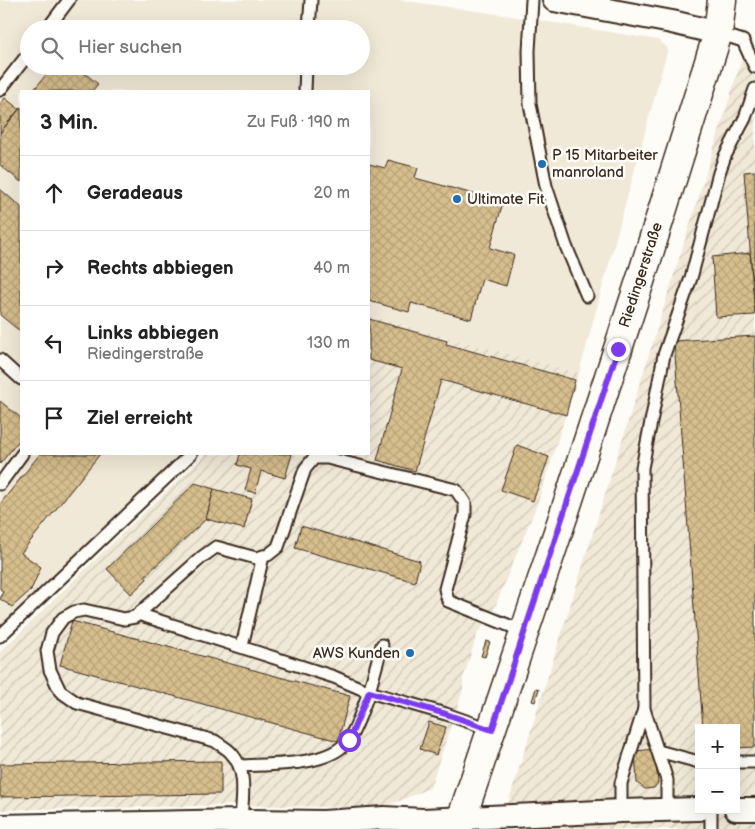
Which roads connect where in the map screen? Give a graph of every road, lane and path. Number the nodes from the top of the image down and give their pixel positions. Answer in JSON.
{"nodes":[{"id":1,"x":69,"y":0,"type":"edge"},
{"id":2,"x":312,"y":0,"type":"edge"},
{"id":3,"x":532,"y":0,"type":"edge"},
{"id":4,"x":554,"y":0,"type":"edge"},
{"id":5,"x":722,"y":0,"type":"edge"},
{"id":6,"x":54,"y":20,"type":"edge"},
{"id":7,"x":310,"y":20,"type":"edge"},
{"id":8,"x":718,"y":33,"type":"junction"},
{"id":9,"x":20,"y":64,"type":"edge"},
{"id":10,"x":755,"y":67,"type":"edge"},
{"id":11,"x":306,"y":75,"type":"edge"},
{"id":12,"x":755,"y":89,"type":"edge"},
{"id":13,"x":0,"y":90,"type":"edge"},
{"id":14,"x":305,"y":90,"type":"edge"},
{"id":15,"x":587,"y":296,"type":"dead end"},
{"id":16,"x":0,"y":360,"type":"edge"},
{"id":17,"x":20,"y":379,"type":"edge"},
{"id":18,"x":21,"y":455,"type":"edge"},
{"id":19,"x":190,"y":455,"type":"edge"},
{"id":20,"x":0,"y":484,"type":"edge"},
{"id":21,"x":263,"y":556,"type":"junction"},
{"id":22,"x":138,"y":614,"type":"junction"},
{"id":23,"x":525,"y":632,"type":"junction"},
{"id":24,"x":0,"y":636,"type":"edge"},
{"id":25,"x":382,"y":645,"type":"dead end"},
{"id":26,"x":242,"y":646,"type":"junction"},
{"id":27,"x":369,"y":692,"type":"junction"},
{"id":28,"x":644,"y":709,"type":"junction"},
{"id":29,"x":492,"y":730,"type":"junction"},
{"id":30,"x":658,"y":751,"type":"junction"},
{"id":31,"x":695,"y":761,"type":"edge"},
{"id":32,"x":740,"y":762,"type":"edge"},
{"id":33,"x":755,"y":762,"type":"edge"},
{"id":34,"x":240,"y":766,"type":"junction"},
{"id":35,"x":740,"y":809,"type":"edge"},
{"id":36,"x":755,"y":809,"type":"edge"},
{"id":37,"x":666,"y":810,"type":"junction"},
{"id":38,"x":695,"y":810,"type":"edge"},
{"id":39,"x":621,"y":811,"type":"junction"},
{"id":40,"x":711,"y":814,"type":"edge"},
{"id":41,"x":242,"y":821,"type":"junction"},
{"id":42,"x":460,"y":823,"type":"edge"},
{"id":43,"x":0,"y":826,"type":"edge"},
{"id":44,"x":323,"y":826,"type":"edge"},
{"id":45,"x":711,"y":829,"type":"edge"}],
"edges":[{"from":1,"to":6,"type":"lane"},
{"from":2,"to":7,"type":"lane"},
{"from":3,"to":15,"type":"lane"},
{"from":4,"to":8,"type":"street"},
{"from":5,"to":8,"type":"main road","name":"Riedingerstraße"},
{"from":8,"to":10,"type":"lane"},
{"from":8,"to":23,"type":"main road","name":"Riedingerstraße"},
{"from":9,"to":13,"type":"lane"},
{"from":11,"to":14,"type":"lane"},
{"from":12,"to":28,"type":"lane"},
{"from":16,"to":17,"type":"lane"},
{"from":18,"to":20,"type":"lane"},
{"from":19,"to":24,"type":"lane"},
{"from":21,"to":22,"type":"lane"},
{"from":21,"to":23,"type":"lane"},
{"from":21,"to":26,"type":"lane"},
{"from":22,"to":26,"type":"lane"},
{"from":22,"to":34,"type":"lane"},
{"from":23,"to":29,"type":"main road","name":"Riedingerstraße"},
{"from":25,"to":27,"type":"lane"},
{"from":26,"to":27,"type":"lane"},
{"from":27,"to":29,"type":"lane"},
{"from":27,"to":34,"type":"lane"},
{"from":28,"to":30,"type":"lane"},
{"from":28,"to":39,"type":"lane"},
{"from":29,"to":42,"type":"main road","name":"Riedingerstraße"},
{"from":30,"to":31,"type":"lane"},
{"from":30,"to":37,"type":"lane"},
{"from":32,"to":33,"type":"lane"},
{"from":34,"to":41,"type":"lane"},
{"from":35,"to":36,"type":"street"},
{"from":37,"to":38,"type":"street"},
{"from":37,"to":39,"type":"street"},
{"from":39,"to":42,"type":"street"},
{"from":40,"to":45,"type":"lane"},
{"from":41,"to":43,"type":"street"},
{"from":41,"to":44,"type":"street"},
{"from":42,"to":44,"type":"street"}]}
